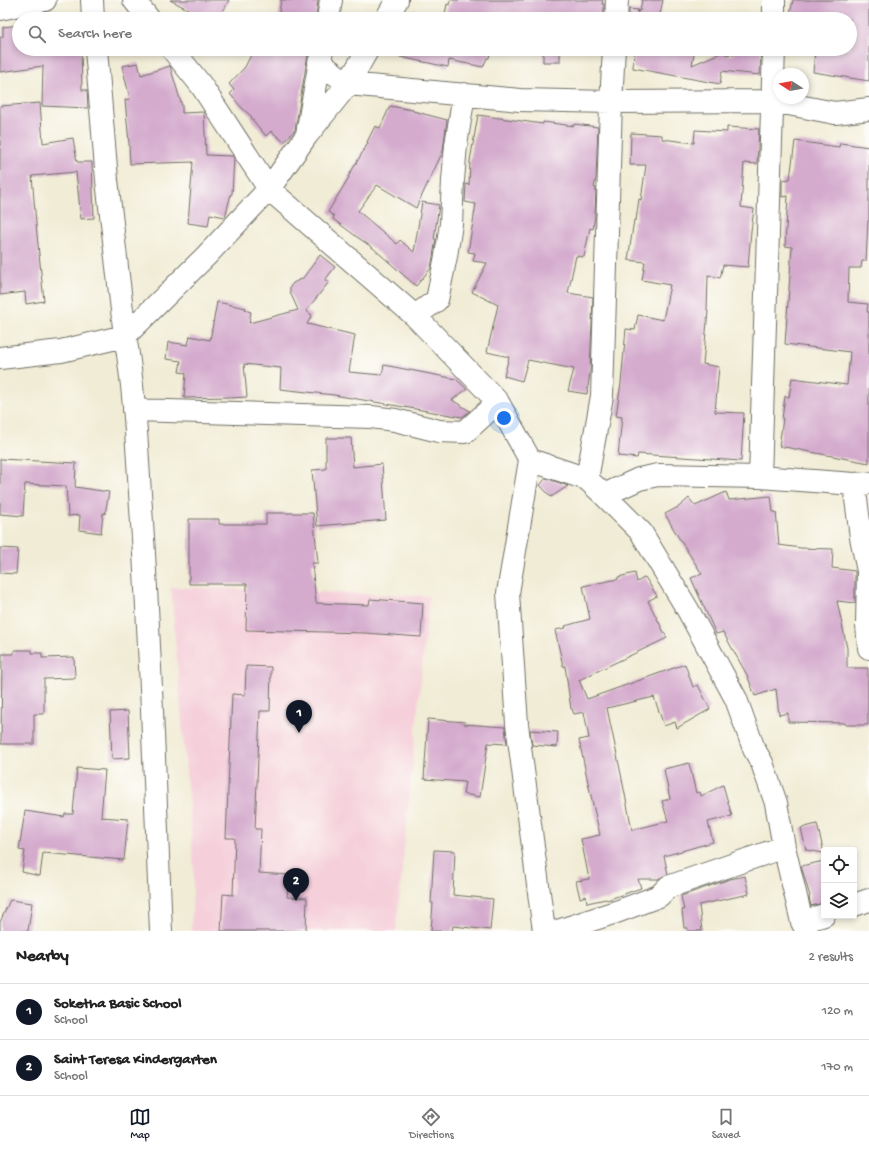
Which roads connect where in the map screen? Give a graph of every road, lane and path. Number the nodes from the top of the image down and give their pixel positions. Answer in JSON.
{"nodes":[{"id":1,"x":45,"y":0,"type":"edge"},
{"id":2,"x":92,"y":0,"type":"edge"},
{"id":3,"x":134,"y":0,"type":"edge"},
{"id":4,"x":331,"y":0,"type":"edge"},
{"id":5,"x":397,"y":0,"type":"edge"},
{"id":6,"x":617,"y":0,"type":"edge"},
{"id":7,"x":774,"y":0,"type":"edge"},
{"id":8,"x":0,"y":9,"type":"edge"},
{"id":9,"x":93,"y":12,"type":"edge"},
{"id":10,"x":143,"y":12,"type":"edge"},
{"id":11,"x":329,"y":12,"type":"edge"},
{"id":12,"x":390,"y":12,"type":"edge"},
{"id":13,"x":616,"y":12,"type":"edge"},
{"id":14,"x":774,"y":12,"type":"edge"},
{"id":15,"x":97,"y":56,"type":"edge"},
{"id":16,"x":178,"y":56,"type":"edge"},
{"id":17,"x":321,"y":56,"type":"edge"},
{"id":18,"x":322,"y":56,"type":"edge"},
{"id":19,"x":364,"y":56,"type":"edge"},
{"id":20,"x":614,"y":56,"type":"edge"},
{"id":21,"x":774,"y":56,"type":"edge"},
{"id":22,"x":774,"y":68,"type":"edge"},
{"id":23,"x":348,"y":84,"type":"junction"},
{"id":24,"x":464,"y":94,"type":"junction"},
{"id":25,"x":773,"y":101,"type":"joint"},
{"id":26,"x":611,"y":102,"type":"junction"},
{"id":27,"x":788,"y":104,"type":"edge"},
{"id":28,"x":869,"y":109,"type":"edge"},
{"id":29,"x":307,"y":135,"type":"junction"},
{"id":30,"x":269,"y":189,"type":"junction"},
{"id":31,"x":415,"y":316,"type":"junction"},
{"id":32,"x":125,"y":336,"type":"junction"},
{"id":33,"x":0,"y":358,"type":"edge"},
{"id":34,"x":498,"y":402,"type":"junction"},
{"id":35,"x":134,"y":410,"type":"junction"},
{"id":36,"x":530,"y":460,"type":"junction"},
{"id":37,"x":760,"y":477,"type":"junction"},
{"id":38,"x":587,"y":479,"type":"junction"},
{"id":39,"x":861,"y":483,"type":"edge"},
{"id":40,"x":604,"y":495,"type":"junction"},
{"id":41,"x":869,"y":648,"type":"edge"},
{"id":42,"x":784,"y":847,"type":"junction"},
{"id":43,"x":869,"y":900,"type":"edge"},
{"id":44,"x":857,"y":904,"type":"edge"},
{"id":45,"x":821,"y":917,"type":"edge"},
{"id":46,"x":804,"y":926,"type":"edge"},
{"id":47,"x":161,"y":931,"type":"edge"},
{"id":48,"x":544,"y":931,"type":"edge"},
{"id":49,"x":558,"y":931,"type":"edge"}],
"edges":[{"from":1,"to":8,"type":"street"},
{"from":2,"to":9,"type":"street"},
{"from":3,"to":10,"type":"street"},
{"from":4,"to":11,"type":"street"},
{"from":5,"to":12,"type":"street"},
{"from":6,"to":13,"type":"street"},
{"from":7,"to":14,"type":"street"},
{"from":15,"to":32,"type":"street"},
{"from":16,"to":30,"type":"street"},
{"from":17,"to":29,"type":"street"},
{"from":18,"to":23,"type":"street"},
{"from":19,"to":23,"type":"street"},
{"from":20,"to":26,"type":"street"},
{"from":21,"to":22,"type":"street"},
{"from":23,"to":24,"type":"street"},
{"from":23,"to":29,"type":"street"},
{"from":24,"to":26,"type":"street"},
{"from":24,"to":31,"type":"street"},
{"from":25,"to":26,"type":"street"},
{"from":25,"to":37,"type":"street"},
{"from":26,"to":38,"type":"street"},
{"from":27,"to":28,"type":"street"},
{"from":29,"to":30,"type":"street"},
{"from":30,"to":31,"type":"street"},
{"from":30,"to":32,"type":"street"},
{"from":31,"to":34,"type":"street"},
{"from":32,"to":33,"type":"street"},
{"from":32,"to":35,"type":"street"},
{"from":34,"to":35,"type":"street"},
{"from":34,"to":36,"type":"street"},
{"from":35,"to":47,"type":"street"},
{"from":36,"to":38,"type":"street"},
{"from":36,"to":48,"type":"street"},
{"from":37,"to":39,"type":"street"},
{"from":37,"to":40,"type":"street"},
{"from":38,"to":40,"type":"street"},
{"from":39,"to":41,"type":"street"},
{"from":40,"to":42,"type":"street"},
{"from":42,"to":46,"type":"street"},
{"from":42,"to":49,"type":"street"},
{"from":43,"to":44,"type":"street"},
{"from":45,"to":46,"type":"street"}]}
